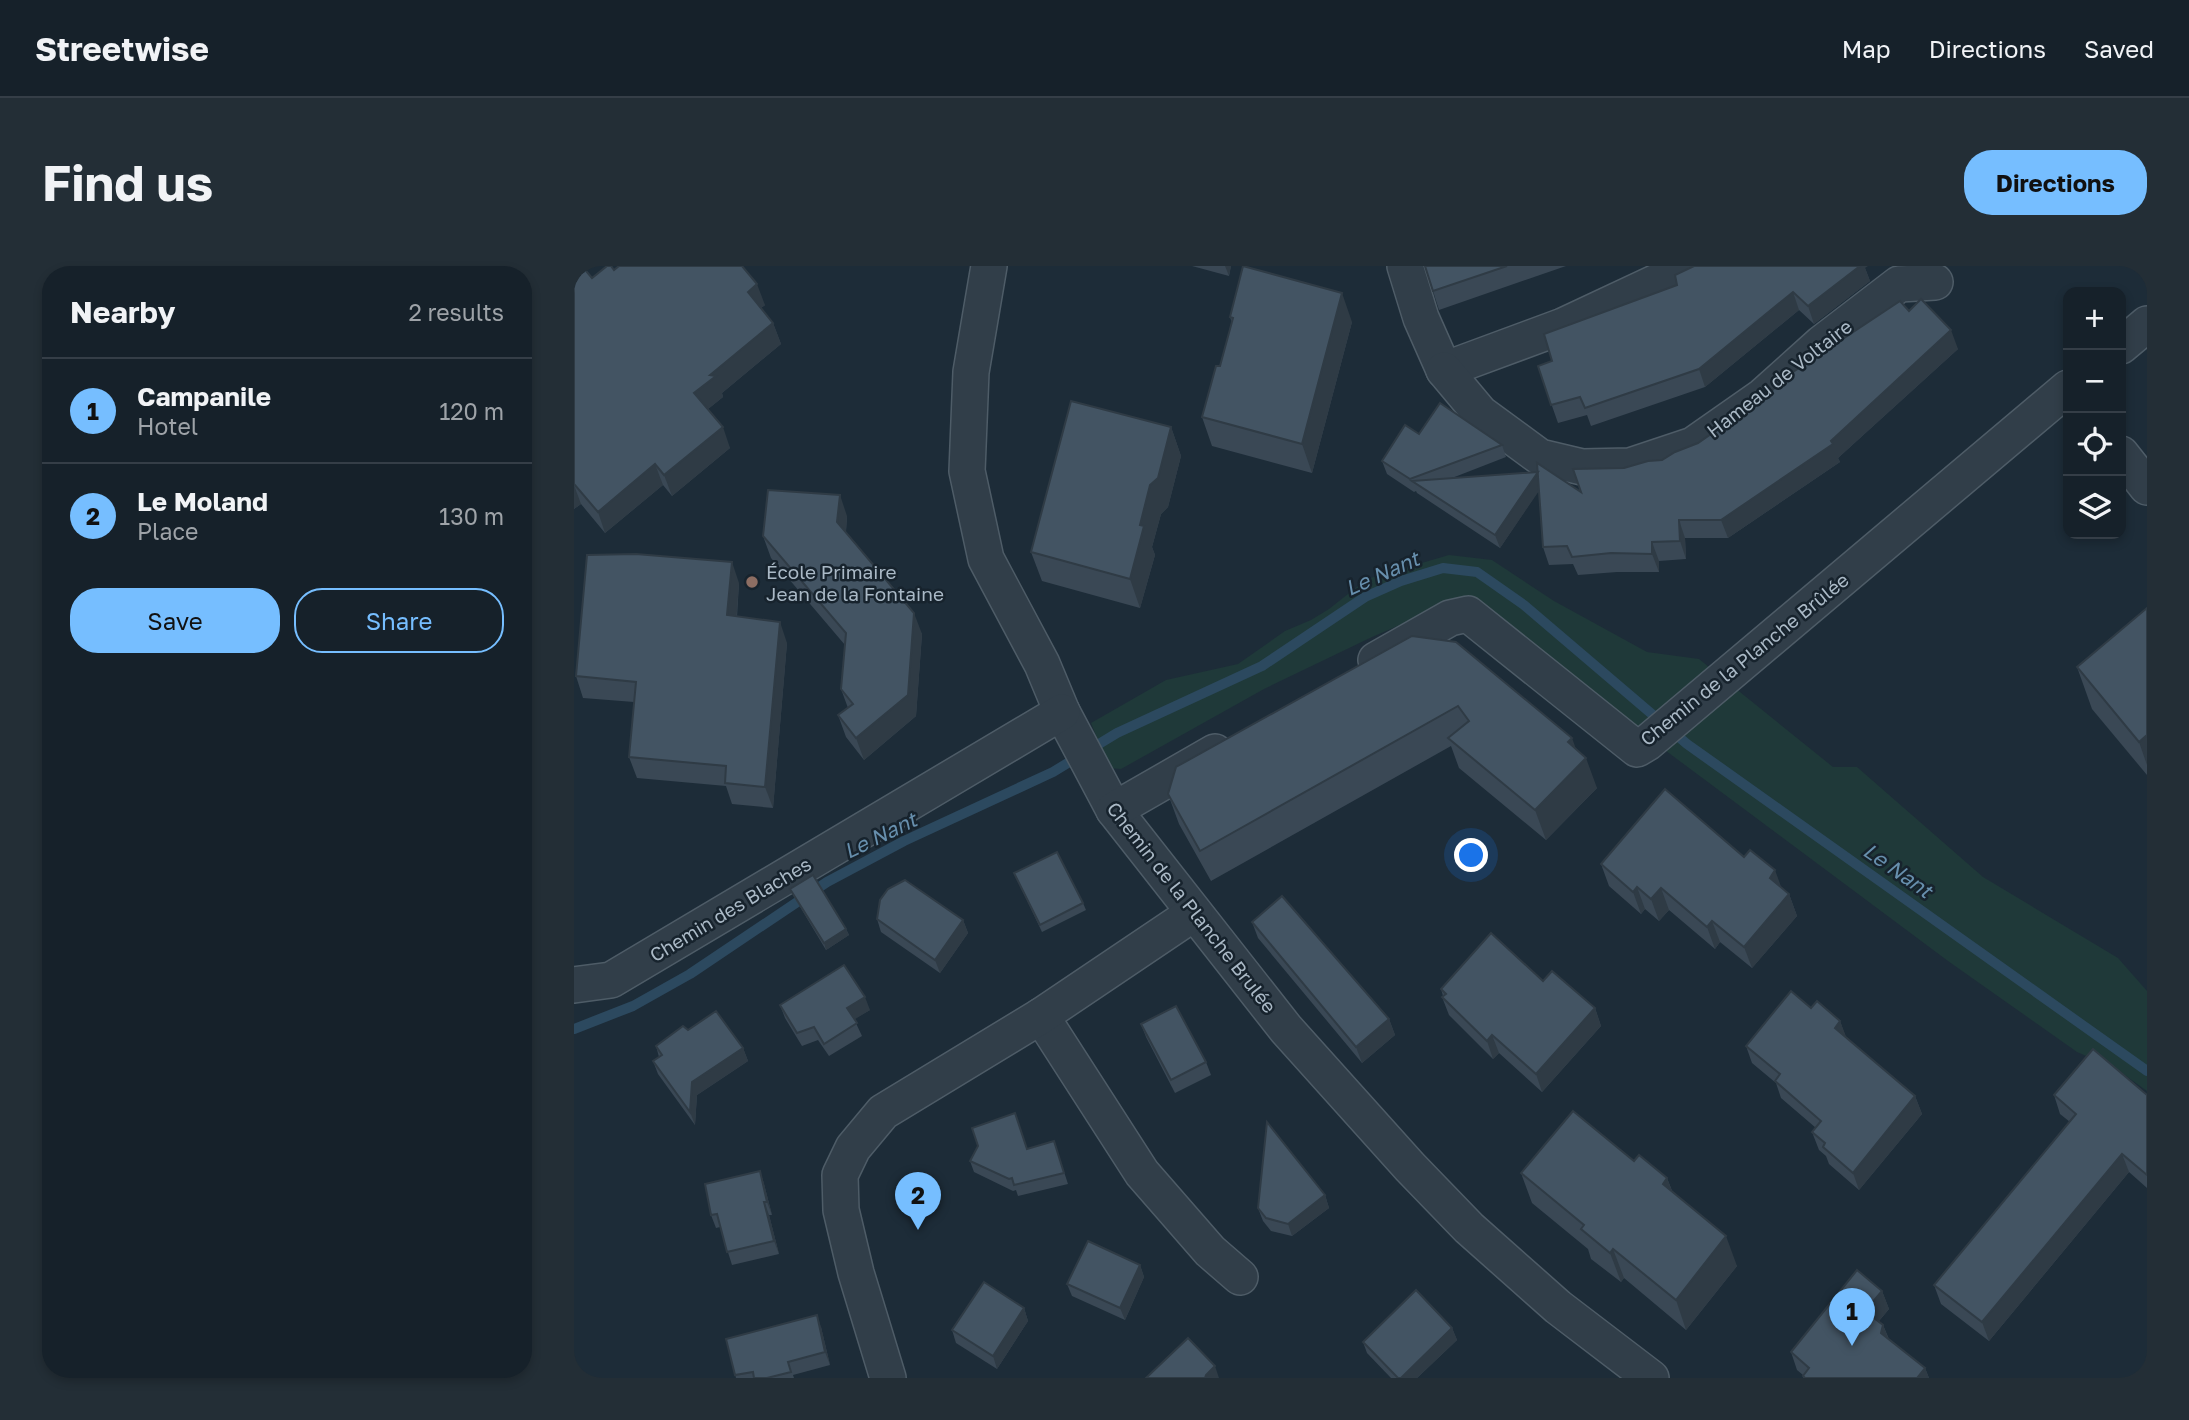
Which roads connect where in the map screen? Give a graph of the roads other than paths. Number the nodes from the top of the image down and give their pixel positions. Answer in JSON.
{"nodes":[{"id":1,"x":989,"y":266,"type":"edge"},
{"id":2,"x":1405,"y":266,"type":"edge"},
{"id":3,"x":1691,"y":266,"type":"edge"},
{"id":4,"x":1935,"y":282,"type":"dead end"},
{"id":5,"x":2147,"y":324,"type":"edge"},
{"id":6,"x":2126,"y":341,"type":"edge"},
{"id":7,"x":1444,"y":370,"type":"junction"},
{"id":8,"x":2063,"y":392,"type":"edge"},
{"id":9,"x":2126,"y":460,"type":"edge"},
{"id":10,"x":2147,"y":487,"type":"edge"},
{"id":11,"x":1354,"y":673,"type":"edge"},
{"id":12,"x":1068,"y":722,"type":"junction"},
{"id":13,"x":1246,"y":734,"type":"edge"},
{"id":14,"x":1114,"y":810,"type":"junction"},
{"id":15,"x":1194,"y":913,"type":"junction"},
{"id":16,"x":574,"y":985,"type":"edge"},
{"id":17,"x":1041,"y":1016,"type":"junction"},
{"id":18,"x":1240,"y":1277,"type":"dead end"},
{"id":19,"x":888,"y":1378,"type":"edge"},
{"id":20,"x":1651,"y":1378,"type":"edge"}],
"edges":[{"from":1,"to":12,"type":"street","name":"Chemin de la Planche Brulée"},
{"from":2,"to":7,"type":"street","name":"Hameau de Voltaire"},
{"from":3,"to":7,"type":"street"},
{"from":4,"to":7,"type":"street","name":"Hameau de Voltaire"},
{"from":5,"to":6,"type":"street"},
{"from":8,"to":11,"type":"street","name":"Chemin de la Planche Brûlée"},
{"from":9,"to":10,"type":"street"},
{"from":12,"to":14,"type":"street","name":"Chemin de la Planche Brulée"},
{"from":12,"to":16,"type":"street","name":"Chemin des Blaches"},
{"from":13,"to":14,"type":"street"},
{"from":14,"to":15,"type":"street","name":"Chemin de la Planche Brulée"},
{"from":15,"to":17,"type":"street"},
{"from":15,"to":20,"type":"street","name":"Chemin de la Planche Brulée"},
{"from":17,"to":18,"type":"street"},
{"from":17,"to":19,"type":"street"}]}
